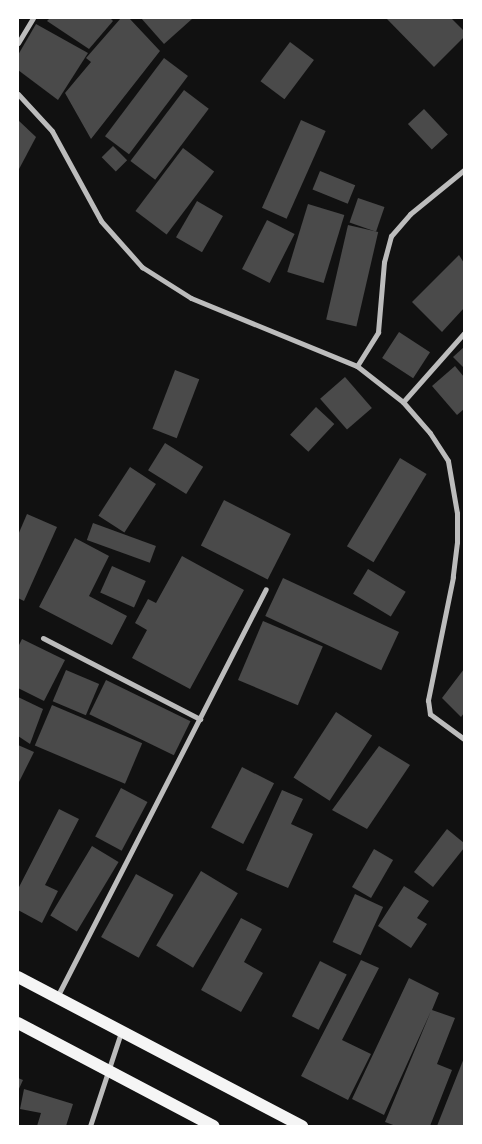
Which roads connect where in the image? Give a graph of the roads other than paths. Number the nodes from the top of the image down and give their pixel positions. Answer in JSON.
{"nodes":[{"id":1,"x":33,"y":18,"type":"edge"},
{"id":2,"x":18,"y":43,"type":"edge"},
{"id":3,"x":18,"y":94,"type":"edge"},
{"id":4,"x":464,"y":170,"type":"edge"},
{"id":5,"x":464,"y":333,"type":"edge"},
{"id":6,"x":357,"y":366,"type":"junction"},
{"id":7,"x":403,"y":402,"type":"junction"},
{"id":8,"x":266,"y":589,"type":"dead end"},
{"id":9,"x":43,"y":638,"type":"dead end"},
{"id":10,"x":200,"y":719,"type":"junction"},
{"id":11,"x":464,"y":739,"type":"edge"},
{"id":12,"x":18,"y":978,"type":"edge"},
{"id":13,"x":57,"y":997,"type":"junction"},
{"id":14,"x":18,"y":1023,"type":"edge"},
{"id":15,"x":121,"y":1031,"type":"junction"},
{"id":16,"x":107,"y":1071,"type":"junction"},
{"id":17,"x":90,"y":1126,"type":"edge"},
{"id":18,"x":213,"y":1126,"type":"edge"},
{"id":19,"x":302,"y":1126,"type":"edge"}],
"edges":[{"from":1,"to":2,"type":"street"},
{"from":3,"to":6,"type":"street"},
{"from":4,"to":6,"type":"street"},
{"from":5,"to":7,"type":"street"},
{"from":6,"to":7,"type":"street"},
{"from":7,"to":11,"type":"street"},
{"from":8,"to":10,"type":"street"},
{"from":9,"to":10,"type":"street"},
{"from":10,"to":13,"type":"street"},
{"from":12,"to":13,"type":"main road"},
{"from":13,"to":15,"type":"main road"},
{"from":14,"to":16,"type":"main road"},
{"from":15,"to":16,"type":"street"},
{"from":15,"to":19,"type":"main road"},
{"from":16,"to":17,"type":"street"},
{"from":16,"to":18,"type":"main road"}]}
